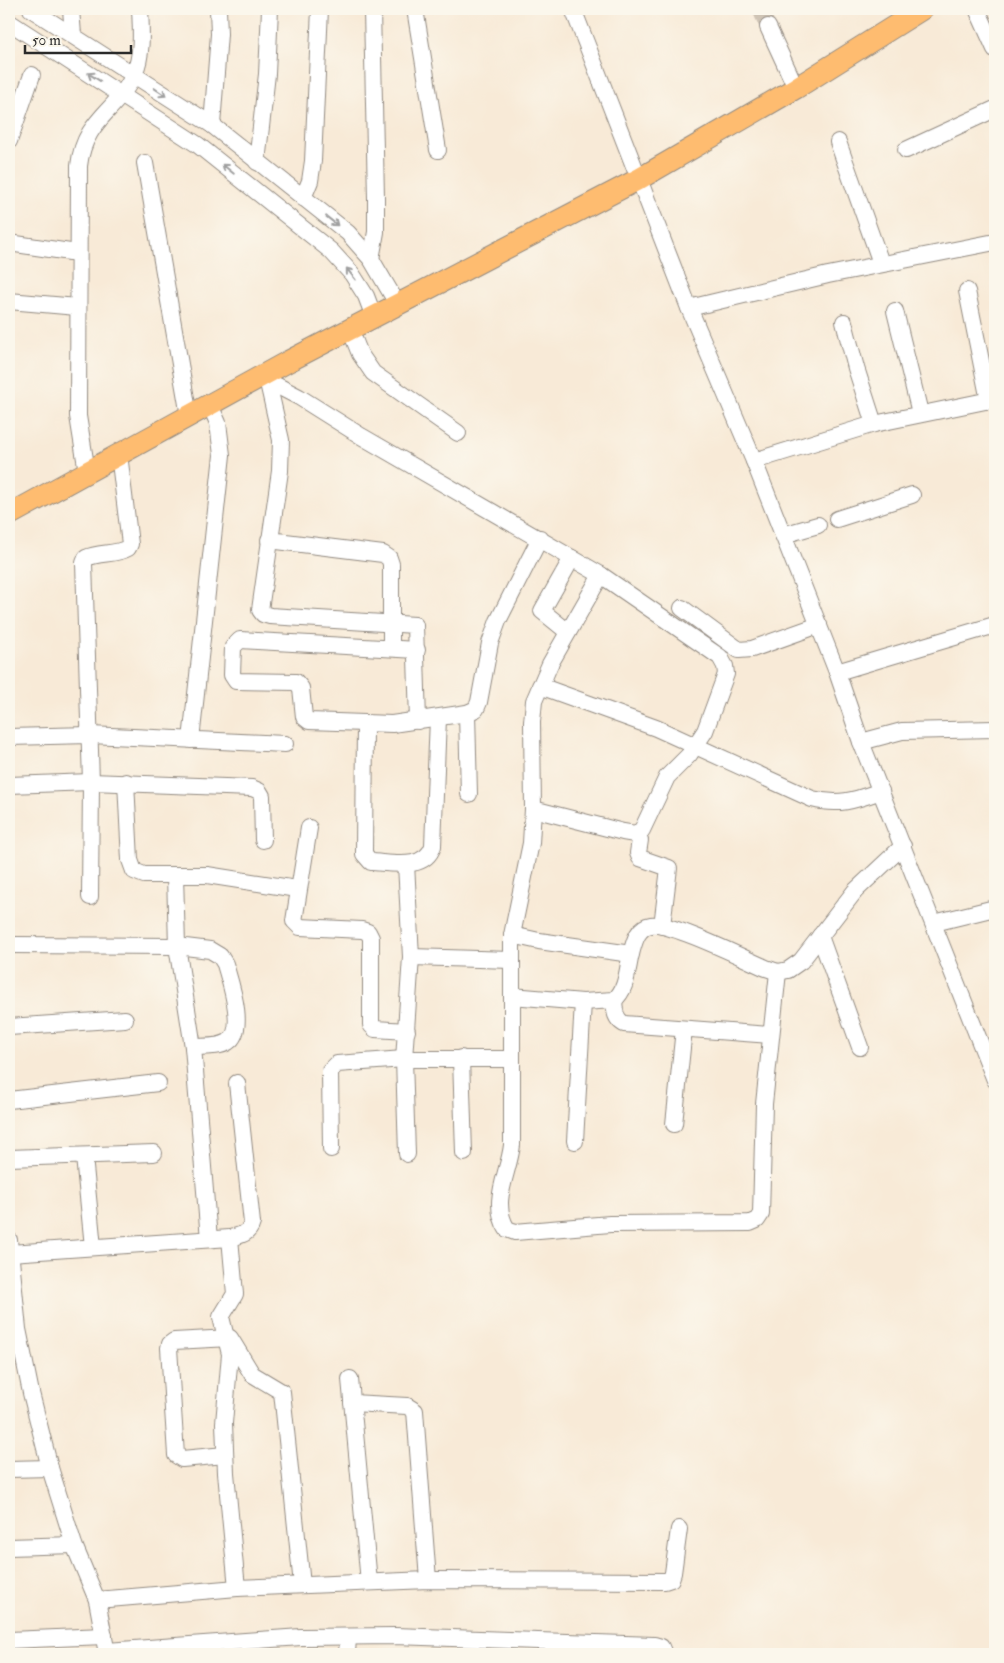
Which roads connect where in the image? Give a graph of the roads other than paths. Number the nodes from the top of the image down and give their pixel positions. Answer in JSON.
{"nodes":[{"id":1,"x":31,"y":9,"type":"edge"},
{"id":2,"x":71,"y":9,"type":"edge"},
{"id":3,"x":140,"y":9,"type":"edge"},
{"id":4,"x":218,"y":9,"type":"edge"},
{"id":5,"x":270,"y":9,"type":"edge"},
{"id":6,"x":320,"y":9,"type":"edge"},
{"id":7,"x":372,"y":9,"type":"edge"},
{"id":8,"x":415,"y":9,"type":"edge"},
{"id":9,"x":573,"y":9,"type":"edge"},
{"id":10,"x":922,"y":9,"type":"edge"},
{"id":11,"x":977,"y":9,"type":"edge"},
{"id":12,"x":9,"y":22,"type":"edge"},
{"id":13,"x":768,"y":27,"type":"tunnel mouth"},
{"id":14,"x":73,"y":35,"type":"junction"},
{"id":15,"x":995,"y":49,"type":"edge"},
{"id":16,"x":134,"y":74,"type":"junction"},
{"id":17,"x":32,"y":75,"type":"dead end"},
{"id":18,"x":796,"y":88,"type":"junction"},
{"id":19,"x":121,"y":94,"type":"junction"},
{"id":20,"x":995,"y":109,"type":"edge"},
{"id":21,"x":212,"y":125,"type":"junction"},
{"id":22,"x":9,"y":141,"type":"edge"},
{"id":23,"x":838,"y":142,"type":"dead end"},
{"id":24,"x":438,"y":150,"type":"dead end"},
{"id":25,"x":906,"y":150,"type":"dead end"},
{"id":26,"x":257,"y":162,"type":"junction"},
{"id":27,"x":145,"y":163,"type":"dead end"},
{"id":28,"x":639,"y":179,"type":"junction"},
{"id":29,"x":303,"y":198,"type":"junction"},
{"id":30,"x":995,"y":242,"type":"edge"},
{"id":31,"x":9,"y":244,"type":"edge"},
{"id":32,"x":77,"y":254,"type":"junction"},
{"id":33,"x":371,"y":259,"type":"junction"},
{"id":34,"x":881,"y":263,"type":"junction"},
{"id":35,"x":967,"y":291,"type":"dead end"},
{"id":36,"x":9,"y":301,"type":"edge"},
{"id":37,"x":398,"y":304,"type":"junction"},
{"id":38,"x":77,"y":307,"type":"junction"},
{"id":39,"x":689,"y":308,"type":"junction"},
{"id":40,"x":895,"y":310,"type":"dead end"},
{"id":41,"x":374,"y":317,"type":"junction"},
{"id":42,"x":844,"y":322,"type":"dead end"},
{"id":43,"x":350,"y":329,"type":"junction"},
{"id":44,"x":267,"y":377,"type":"junction"},
{"id":45,"x":992,"y":400,"type":"edge"},
{"id":46,"x":210,"y":405,"type":"junction"},
{"id":47,"x":920,"y":414,"type":"junction"},
{"id":48,"x":189,"y":416,"type":"junction"},
{"id":49,"x":874,"y":424,"type":"junction"},
{"id":50,"x":458,"y":433,"type":"dead end"},
{"id":51,"x":119,"y":454,"type":"junction"},
{"id":52,"x":754,"y":461,"type":"junction"},
{"id":53,"x":87,"y":472,"type":"junction"},
{"id":54,"x":912,"y":495,"type":"dead end"},
{"id":55,"x":9,"y":515,"type":"edge"},
{"id":56,"x":838,"y":519,"type":"dead end"},
{"id":57,"x":818,"y":525,"type":"dead end"},
{"id":58,"x":783,"y":535,"type":"junction"},
{"id":59,"x":540,"y":538,"type":"junction"},
{"id":60,"x":269,"y":540,"type":"junction"},
{"id":61,"x":572,"y":558,"type":"junction"},
{"id":62,"x":602,"y":575,"type":"junction"},
{"id":63,"x":682,"y":608,"type":"dead end"},
{"id":64,"x":392,"y":622,"type":"junction"},
{"id":65,"x":995,"y":625,"type":"edge"},
{"id":66,"x":819,"y":626,"type":"junction"},
{"id":67,"x":568,"y":632,"type":"junction"},
{"id":68,"x":391,"y":648,"type":"junction"},
{"id":69,"x":417,"y":650,"type":"junction"},
{"id":70,"x":837,"y":672,"type":"junction"},
{"id":71,"x":540,"y":686,"type":"junction"},
{"id":72,"x":467,"y":713,"type":"junction"},
{"id":73,"x":438,"y":718,"type":"junction"},
{"id":74,"x":418,"y":721,"type":"junction"},
{"id":75,"x":365,"y":724,"type":"junction"},
{"id":76,"x":995,"y":729,"type":"edge"},
{"id":77,"x":90,"y":735,"type":"junction"},
{"id":78,"x":9,"y":737,"type":"edge"},
{"id":79,"x":191,"y":740,"type":"junction"},
{"id":80,"x":861,"y":742,"type":"junction"},
{"id":81,"x":285,"y":744,"type":"dead end"},
{"id":82,"x":697,"y":746,"type":"junction"},
{"id":83,"x":91,"y":782,"type":"junction"},
{"id":84,"x":126,"y":782,"type":"junction"},
{"id":85,"x":9,"y":785,"type":"edge"},
{"id":86,"x":881,"y":791,"type":"junction"},
{"id":87,"x":469,"y":794,"type":"dead end"},
{"id":88,"x":533,"y":809,"type":"junction"},
{"id":89,"x":309,"y":828,"type":"dead end"},
{"id":90,"x":635,"y":834,"type":"junction"},
{"id":91,"x":262,"y":840,"type":"dead end"},
{"id":92,"x":903,"y":846,"type":"junction"},
{"id":93,"x":406,"y":864,"type":"junction"},
{"id":94,"x":175,"y":875,"type":"junction"},
{"id":95,"x":297,"y":889,"type":"junction"},
{"id":96,"x":90,"y":897,"type":"dead end"},
{"id":97,"x":995,"y":908,"type":"edge"},
{"id":98,"x":934,"y":923,"type":"junction"},
{"id":99,"x":662,"y":926,"type":"junction"},
{"id":100,"x":512,"y":935,"type":"junction"},
{"id":101,"x":820,"y":936,"type":"junction"},
{"id":102,"x":9,"y":945,"type":"edge"},
{"id":103,"x":177,"y":946,"type":"junction"},
{"id":104,"x":631,"y":954,"type":"junction"},
{"id":105,"x":411,"y":957,"type":"junction"},
{"id":106,"x":512,"y":960,"type":"junction"},
{"id":107,"x":778,"y":972,"type":"junction"},
{"id":108,"x":512,"y":996,"type":"junction"},
{"id":109,"x":614,"y":1000,"type":"junction"},
{"id":110,"x":583,"y":1002,"type":"junction"},
{"id":111,"x":125,"y":1020,"type":"dead end"},
{"id":112,"x":9,"y":1027,"type":"edge"},
{"id":113,"x":684,"y":1029,"type":"junction"},
{"id":114,"x":407,"y":1032,"type":"junction"},
{"id":115,"x":771,"y":1035,"type":"junction"},
{"id":116,"x":193,"y":1047,"type":"junction"},
{"id":117,"x":860,"y":1047,"type":"dead end"},
{"id":118,"x":461,"y":1058,"type":"junction"},
{"id":119,"x":404,"y":1059,"type":"junction"},
{"id":120,"x":511,"y":1059,"type":"junction"},
{"id":121,"x":995,"y":1080,"type":"edge"},
{"id":122,"x":158,"y":1083,"type":"dead end"},
{"id":123,"x":237,"y":1083,"type":"dead end"},
{"id":124,"x":9,"y":1100,"type":"edge"},
{"id":125,"x":674,"y":1124,"type":"dead end"},
{"id":126,"x":575,"y":1141,"type":"dead end"},
{"id":127,"x":330,"y":1149,"type":"dead end"},
{"id":128,"x":154,"y":1153,"type":"dead end"},
{"id":129,"x":464,"y":1153,"type":"dead end"},
{"id":130,"x":407,"y":1154,"type":"dead end"},
{"id":131,"x":84,"y":1157,"type":"junction"},
{"id":132,"x":9,"y":1158,"type":"edge"},
{"id":133,"x":230,"y":1238,"type":"junction"},
{"id":134,"x":209,"y":1240,"type":"junction"},
{"id":135,"x":10,"y":1246,"type":"edge"},
{"id":136,"x":93,"y":1247,"type":"junction"},
{"id":137,"x":13,"y":1329,"type":"edge"},
{"id":138,"x":225,"y":1337,"type":"junction"},
{"id":139,"x":350,"y":1379,"type":"dead end"},
{"id":140,"x":352,"y":1404,"type":"junction"},
{"id":141,"x":225,"y":1455,"type":"junction"},
{"id":142,"x":50,"y":1468,"type":"junction"},
{"id":143,"x":9,"y":1469,"type":"edge"},
{"id":144,"x":679,"y":1529,"type":"dead end"},
{"id":145,"x":74,"y":1545,"type":"junction"},
{"id":146,"x":9,"y":1547,"type":"edge"},
{"id":147,"x":428,"y":1580,"type":"junction"},
{"id":148,"x":369,"y":1582,"type":"junction"},
{"id":149,"x":302,"y":1585,"type":"junction"},
{"id":150,"x":237,"y":1588,"type":"junction"},
{"id":151,"x":96,"y":1600,"type":"junction"},
{"id":152,"x":348,"y":1637,"type":"junction"},
{"id":153,"x":9,"y":1640,"type":"edge"},
{"id":154,"x":106,"y":1647,"type":"edge"},
{"id":155,"x":606,"y":1649,"type":"edge"},
{"id":156,"x":347,"y":1654,"type":"edge"},
{"id":157,"x":664,"y":1654,"type":"edge"}],
"edges":[{"from":1,"to":14,"type":"street"},
{"from":2,"to":14,"type":"street"},
{"from":3,"to":16,"type":"street"},
{"from":4,"to":21,"type":"street"},
{"from":5,"to":26,"type":"street"},
{"from":6,"to":29,"type":"street"},
{"from":7,"to":33,"type":"street"},
{"from":8,"to":24,"type":"street"},
{"from":9,"to":28,"type":"street"},
{"from":10,"to":18,"type":"main road"},
{"from":11,"to":15,"type":"street"},
{"from":19,"to":12,"type":"street","one_way":true},
{"from":13,"to":18,"type":"street"},
{"from":14,"to":16,"type":"street"},
{"from":16,"to":19,"type":"street"},
{"from":16,"to":21,"type":"street","one_way":true},
{"from":17,"to":22,"type":"street"},
{"from":18,"to":28,"type":"main road"},
{"from":19,"to":32,"type":"street"},
{"from":41,"to":19,"type":"street","one_way":true},
{"from":20,"to":25,"type":"street"},
{"from":21,"to":26,"type":"street"},
{"from":23,"to":34,"type":"street"},
{"from":26,"to":29,"type":"street"},
{"from":27,"to":48,"type":"street"},
{"from":28,"to":37,"type":"main road"},
{"from":28,"to":39,"type":"street"},
{"from":29,"to":33,"type":"street","one_way":true},
{"from":30,"to":34,"type":"street"},
{"from":31,"to":32,"type":"street"},
{"from":32,"to":38,"type":"street"},
{"from":33,"to":37,"type":"street"},
{"from":34,"to":39,"type":"street"},
{"from":35,"to":45,"type":"street"},
{"from":36,"to":38,"type":"street"},
{"from":37,"to":41,"type":"main road"},
{"from":38,"to":53,"type":"street"},
{"from":39,"to":52,"type":"street"},
{"from":40,"to":47,"type":"street"},
{"from":41,"to":43,"type":"main road"},
{"from":42,"to":49,"type":"street"},
{"from":43,"to":44,"type":"main road"},
{"from":43,"to":50,"type":"street"},
{"from":44,"to":46,"type":"main road"},
{"from":44,"to":59,"type":"street"},
{"from":44,"to":60,"type":"street"},
{"from":45,"to":47,"type":"street"},
{"from":46,"to":48,"type":"main road"},
{"from":46,"to":79,"type":"street"},
{"from":47,"to":49,"type":"street"},
{"from":48,"to":51,"type":"main road"},
{"from":49,"to":52,"type":"street"},
{"from":51,"to":53,"type":"main road"},
{"from":51,"to":77,"type":"street"},
{"from":52,"to":58,"type":"street"},
{"from":53,"to":55,"type":"main road"},
{"from":54,"to":56,"type":"street"},
{"from":57,"to":58,"type":"street"},
{"from":58,"to":66,"type":"street"},
{"from":59,"to":61,"type":"street"},
{"from":59,"to":72,"type":"street"},
{"from":60,"to":64,"type":"street"},
{"from":60,"to":64,"type":"street"},
{"from":61,"to":62,"type":"street"},
{"from":61,"to":67,"type":"street"},
{"from":62,"to":67,"type":"street"},
{"from":62,"to":82,"type":"street"},
{"from":63,"to":66,"type":"street"},
{"from":64,"to":68,"type":"street"},
{"from":64,"to":69,"type":"street"},
{"from":65,"to":70,"type":"street"},
{"from":66,"to":70,"type":"street"},
{"from":67,"to":71,"type":"street"},
{"from":68,"to":69,"type":"street"},
{"from":68,"to":75,"type":"street"},
{"from":69,"to":74,"type":"street"},
{"from":70,"to":80,"type":"street"},
{"from":71,"to":82,"type":"street"},
{"from":71,"to":88,"type":"street"},
{"from":72,"to":73,"type":"street"},
{"from":72,"to":87,"type":"street"},
{"from":73,"to":74,"type":"street"},
{"from":73,"to":93,"type":"street"},
{"from":74,"to":75,"type":"street"},
{"from":75,"to":93,"type":"street"},
{"from":76,"to":80,"type":"street"},
{"from":77,"to":78,"type":"street"},
{"from":77,"to":79,"type":"street"},
{"from":77,"to":83,"type":"street"},
{"from":79,"to":81,"type":"street"},
{"from":80,"to":86,"type":"street"},
{"from":82,"to":86,"type":"street"},
{"from":82,"to":90,"type":"street"},
{"from":83,"to":84,"type":"street"},
{"from":83,"to":85,"type":"street"},
{"from":83,"to":96,"type":"street"},
{"from":84,"to":91,"type":"street"},
{"from":84,"to":94,"type":"street"},
{"from":86,"to":92,"type":"street"},
{"from":88,"to":90,"type":"street"},
{"from":88,"to":100,"type":"street"},
{"from":89,"to":95,"type":"street"},
{"from":90,"to":99,"type":"street"},
{"from":92,"to":98,"type":"street"},
{"from":92,"to":101,"type":"street"},
{"from":93,"to":105,"type":"street"},
{"from":94,"to":95,"type":"street"},
{"from":94,"to":103,"type":"street"},
{"from":95,"to":114,"type":"street"},
{"from":97,"to":98,"type":"street"},
{"from":98,"to":121,"type":"street"},
{"from":99,"to":104,"type":"street"},
{"from":99,"to":107,"type":"street"},
{"from":100,"to":104,"type":"street"},
{"from":100,"to":106,"type":"street"},
{"from":101,"to":107,"type":"street"},
{"from":101,"to":117,"type":"street"},
{"from":102,"to":103,"type":"street"},
{"from":103,"to":116,"type":"street"},
{"from":103,"to":116,"type":"street"},
{"from":104,"to":109,"type":"street"},
{"from":105,"to":106,"type":"street"},
{"from":105,"to":114,"type":"street"},
{"from":106,"to":108,"type":"street"},
{"from":107,"to":115,"type":"street"},
{"from":108,"to":110,"type":"street"},
{"from":108,"to":120,"type":"street"},
{"from":109,"to":110,"type":"street"},
{"from":109,"to":113,"type":"street"},
{"from":110,"to":126,"type":"street"},
{"from":111,"to":112,"type":"street"},
{"from":113,"to":115,"type":"street"},
{"from":113,"to":125,"type":"street"},
{"from":114,"to":119,"type":"street"},
{"from":115,"to":120,"type":"street"},
{"from":116,"to":134,"type":"street"},
{"from":118,"to":119,"type":"street"},
{"from":118,"to":120,"type":"street"},
{"from":118,"to":129,"type":"street"},
{"from":119,"to":127,"type":"street"},
{"from":119,"to":130,"type":"street"},
{"from":122,"to":124,"type":"street"},
{"from":123,"to":133,"type":"street"},
{"from":128,"to":131,"type":"street"},
{"from":131,"to":132,"type":"street"},
{"from":131,"to":136,"type":"street"},
{"from":133,"to":134,"type":"street"},
{"from":133,"to":138,"type":"street"},
{"from":134,"to":136,"type":"street"},
{"from":135,"to":136,"type":"street"},
{"from":135,"to":137,"type":"street"},
{"from":137,"to":142,"type":"street"},
{"from":138,"to":141,"type":"street"},
{"from":138,"to":141,"type":"street"},
{"from":138,"to":149,"type":"street"},
{"from":139,"to":140,"type":"street"},
{"from":140,"to":147,"type":"street"},
{"from":140,"to":148,"type":"street"},
{"from":141,"to":150,"type":"street"},
{"from":142,"to":143,"type":"street"},
{"from":142,"to":145,"type":"street"},
{"from":144,"to":147,"type":"street"},
{"from":145,"to":146,"type":"street"},
{"from":145,"to":151,"type":"street"},
{"from":147,"to":148,"type":"street"},
{"from":148,"to":149,"type":"street"},
{"from":149,"to":150,"type":"street"},
{"from":150,"to":151,"type":"street"},
{"from":151,"to":154,"type":"street"},
{"from":152,"to":154,"type":"street"},
{"from":152,"to":155,"type":"street"},
{"from":152,"to":156,"type":"street"},
{"from":153,"to":154,"type":"street"},
{"from":155,"to":157,"type":"street"}]}
